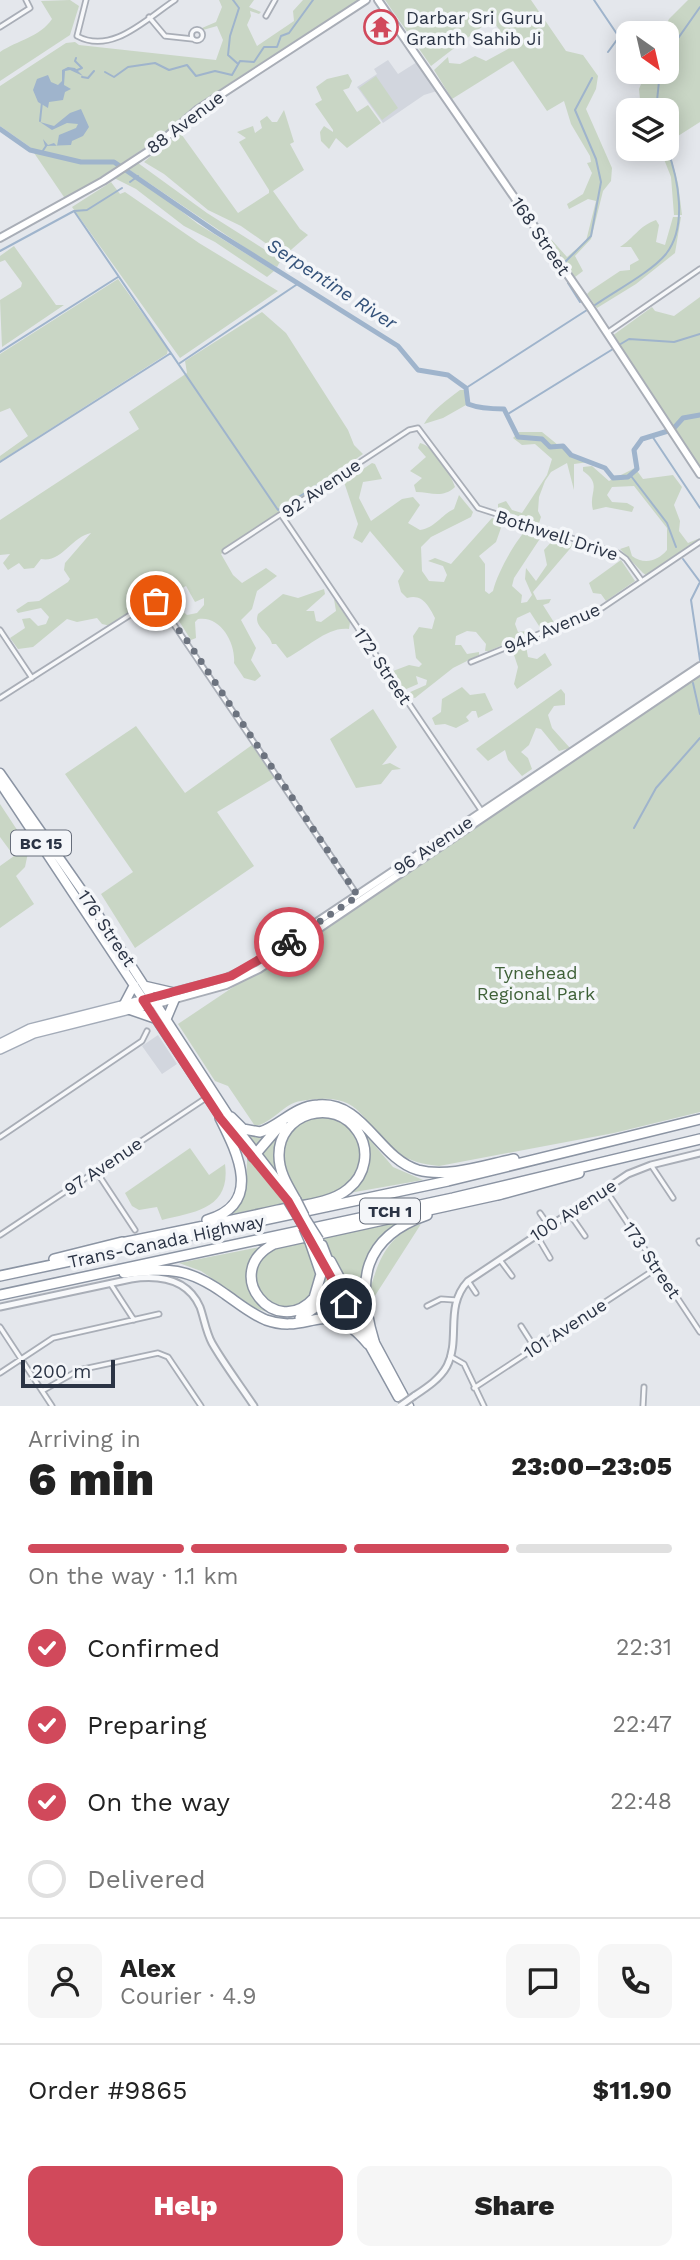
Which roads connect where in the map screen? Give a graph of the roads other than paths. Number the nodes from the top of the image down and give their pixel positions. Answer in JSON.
{"nodes":[{"id":1,"x":26,"y":0,"type":"edge"},
{"id":2,"x":86,"y":0,"type":"edge"},
{"id":3,"x":175,"y":0,"type":"edge"},
{"id":4,"x":275,"y":0,"type":"edge"},
{"id":5,"x":366,"y":0,"type":"edge"},
{"id":6,"x":378,"y":0,"type":"edge"},
{"id":7,"x":266,"y":16,"type":"dead end"},
{"id":8,"x":149,"y":17,"type":"junction"},
{"id":9,"x":0,"y":27,"type":"edge"},
{"id":10,"x":193,"y":39,"type":"dead end"},
{"id":11,"x":0,"y":238,"type":"edge"},
{"id":12,"x":700,"y":269,"type":"edge"},
{"id":13,"x":607,"y":333,"type":"junction"},
{"id":14,"x":418,"y":428,"type":"joint"},
{"id":15,"x":700,"y":474,"type":"edge"},
{"id":16,"x":282,"y":516,"type":"junction"},
{"id":17,"x":700,"y":542,"type":"edge"},
{"id":18,"x":225,"y":551,"type":"dead end"},
{"id":19,"x":642,"y":581,"type":"junction"},
{"id":20,"x":0,"y":630,"type":"edge"},
{"id":21,"x":471,"y":662,"type":"dead end"},
{"id":22,"x":700,"y":668,"type":"edge"},
{"id":23,"x":32,"y":678,"type":"junction"},
{"id":24,"x":0,"y":698,"type":"edge"},
{"id":25,"x":0,"y":773,"type":"edge"},
{"id":26,"x":0,"y":783,"type":"edge"},
{"id":27,"x":484,"y":814,"type":"junction"},
{"id":28,"x":360,"y":898,"type":"junction"},
{"id":29,"x":134,"y":985,"type":"junction"},
{"id":30,"x":146,"y":986,"type":"junction"},
{"id":31,"x":174,"y":995,"type":"junction"},
{"id":32,"x":155,"y":1000,"type":"junction"},
{"id":33,"x":145,"y":1003,"type":"junction"},
{"id":34,"x":127,"y":1007,"type":"junction"},
{"id":35,"x":167,"y":1018,"type":"junction"},
{"id":36,"x":156,"y":1019,"type":"junction"},
{"id":37,"x":147,"y":1031,"type":"dead end"},
{"id":38,"x":0,"y":1043,"type":"edge"},
{"id":39,"x":0,"y":1050,"type":"edge"},
{"id":40,"x":206,"y":1098,"type":"junction"},
{"id":41,"x":294,"y":1112,"type":"junction"},
{"id":42,"x":225,"y":1118,"type":"junction"},
{"id":43,"x":700,"y":1119,"type":"edge"},
{"id":44,"x":0,"y":1137,"type":"edge"},
{"id":45,"x":700,"y":1139,"type":"edge"},
{"id":46,"x":599,"y":1144,"type":"junction"},
{"id":47,"x":657,"y":1149,"type":"junction"},
{"id":48,"x":699,"y":1155,"type":"edge"},
{"id":49,"x":254,"y":1156,"type":"junction"},
{"id":50,"x":650,"y":1164,"type":"junction"},
{"id":51,"x":96,"y":1171,"type":"junction"},
{"id":52,"x":605,"y":1189,"type":"junction"},
{"id":53,"x":502,"y":1194,"type":"junction"},
{"id":54,"x":673,"y":1198,"type":"dead end"},
{"id":55,"x":292,"y":1200,"type":"junction"},
{"id":56,"x":540,"y":1213,"type":"dead end"},
{"id":57,"x":569,"y":1213,"type":"junction"},
{"id":58,"x":304,"y":1216,"type":"joint"},
{"id":59,"x":549,"y":1226,"type":"junction"},
{"id":60,"x":304,"y":1228,"type":"joint"},
{"id":61,"x":135,"y":1230,"type":"dead end"},
{"id":62,"x":536,"y":1235,"type":"junction"},
{"id":63,"x":0,"y":1236,"type":"edge"},
{"id":64,"x":585,"y":1236,"type":"dead end"},
{"id":65,"x":316,"y":1242,"type":"junction"},
{"id":66,"x":116,"y":1244,"type":"junction"},
{"id":67,"x":551,"y":1258,"type":"dead end"},
{"id":68,"x":499,"y":1259,"type":"junction"},
{"id":69,"x":657,"y":1268,"type":"junction"},
{"id":70,"x":0,"y":1275,"type":"edge"},
{"id":71,"x":88,"y":1276,"type":"junction"},
{"id":72,"x":512,"y":1276,"type":"dead end"},
{"id":73,"x":468,"y":1281,"type":"junction"},
{"id":74,"x":110,"y":1283,"type":"junction"},
{"id":75,"x":338,"y":1288,"type":"junction"},
{"id":76,"x":477,"y":1293,"type":"dead end"},
{"id":77,"x":0,"y":1295,"type":"edge"},
{"id":78,"x":455,"y":1300,"type":"junction"},
{"id":79,"x":427,"y":1306,"type":"dead end"},
{"id":80,"x":0,"y":1307,"type":"edge"},
{"id":81,"x":159,"y":1314,"type":"dead end"},
{"id":82,"x":134,"y":1320,"type":"junction"},
{"id":83,"x":285,"y":1323,"type":"junction"},
{"id":84,"x":521,"y":1326,"type":"dead end"},
{"id":85,"x":0,"y":1327,"type":"edge"},
{"id":86,"x":700,"y":1332,"type":"edge"},
{"id":87,"x":371,"y":1343,"type":"junction"},
{"id":88,"x":535,"y":1348,"type":"junction"},
{"id":89,"x":450,"y":1356,"type":"junction"},
{"id":90,"x":21,"y":1359,"type":"junction"},
{"id":91,"x":0,"y":1373,"type":"edge"},
{"id":92,"x":644,"y":1387,"type":"dead end"},
{"id":93,"x":474,"y":1388,"type":"junction"},
{"id":94,"x":42,"y":1391,"type":"junction"},
{"id":95,"x":52,"y":1406,"type":"edge"},
{"id":96,"x":201,"y":1406,"type":"edge"},
{"id":97,"x":254,"y":1406,"type":"edge"},
{"id":98,"x":402,"y":1406,"type":"edge"},
{"id":99,"x":409,"y":1406,"type":"edge"},
{"id":100,"x":484,"y":1406,"type":"edge"},
{"id":101,"x":643,"y":1406,"type":"edge"}],
"edges":[{"from":1,"to":9,"type":"street"},
{"from":2,"to":8,"type":"street"},
{"from":3,"to":8,"type":"street"},
{"from":4,"to":7,"type":"street"},
{"from":5,"to":11,"type":"main road","name":"88 Avenue"},
{"from":6,"to":13,"type":"main road","name":"168 Street"},
{"from":8,"to":10,"type":"street"},
{"from":12,"to":13,"type":"street"},
{"from":13,"to":15,"type":"main road","name":"168 Street"},
{"from":14,"to":16,"type":"street","name":"92 Avenue"},
{"from":14,"to":19,"type":"street","name":"Bothwell Drive"},
{"from":16,"to":18,"type":"street","name":"92 Avenue"},
{"from":16,"to":27,"type":"street","name":"172 Street"},
{"from":17,"to":19,"type":"street","name":"94A Avenue"},
{"from":19,"to":21,"type":"street","name":"94A Avenue"},
{"from":20,"to":23,"type":"street"},
{"from":22,"to":27,"type":"main road","name":"96 Avenue"},
{"from":23,"to":24,"type":"street"},
{"from":23,"to":28,"type":"street"},
{"from":25,"to":30,"type":"highway","name":"176 Street","number":"BC 15"},
{"from":26,"to":29,"type":"highway","name":"176 Street","number":"BC 15"},
{"from":27,"to":28,"type":"main road","name":"96 Avenue"},
{"from":28,"to":31,"type":"main road","name":"96 Avenue"},
{"from":29,"to":33,"type":"highway","name":"176 Street","number":"BC 15"},
{"from":29,"to":34,"type":"highway"},
{"from":30,"to":31,"type":"highway"},
{"from":30,"to":32,"type":"highway","name":"176 Street","number":"BC 15"},
{"from":31,"to":32,"type":"main road","name":"96 Avenue"},
{"from":31,"to":35,"type":"highway"},
{"from":32,"to":33,"type":"main road"},
{"from":32,"to":35,"type":"highway","name":"176 Street","number":"BC 15"},
{"from":33,"to":34,"type":"main road"},
{"from":33,"to":36,"type":"highway","name":"176 Street","number":"BC 15"},
{"from":34,"to":36,"type":"highway"},
{"from":34,"to":38,"type":"main road"},
{"from":34,"to":39,"type":"main road"},
{"from":35,"to":42,"type":"highway","name":"176 Street","number":"BC 15"},
{"from":36,"to":40,"type":"highway","name":"176 Street","number":"BC 15"},
{"from":37,"to":44,"type":"street"},
{"from":40,"to":42,"type":"highway","name":"176 Street","number":"BC 15"},
{"from":40,"to":51,"type":"street","name":"97 Avenue"},
{"from":41,"to":42,"type":"highway"},
{"from":41,"to":46,"type":"highway"},
{"from":41,"to":49,"type":"highway"},
{"from":42,"to":49,"type":"highway","name":"176 Street","number":"BC 15"},
{"from":42,"to":66,"type":"highway"},
{"from":43,"to":46,"type":"highway","name":"Trans-Canada Highway","number":"TCH 1"},
{"from":45,"to":47,"type":"highway","name":"Trans-Canada Highway","number":"TCH 1"},
{"from":46,"to":70,"type":"highway","name":"Trans-Canada Highway","number":"TCH 1"},
{"from":47,"to":53,"type":"highway"},
{"from":47,"to":71,"type":"highway","name":"Trans-Canada Highway","number":"TCH 1"},
{"from":48,"to":50,"type":"street","name":"100 Avenue"},
{"from":49,"to":55,"type":"highway","name":"176 Street","number":"BC 15"},
{"from":50,"to":52,"type":"street","name":"100 Avenue"},
{"from":50,"to":54,"type":"street"},
{"from":51,"to":61,"type":"street"},
{"from":51,"to":63,"type":"street","name":"97 Avenue"},
{"from":52,"to":57,"type":"street","name":"100 Avenue"},
{"from":52,"to":69,"type":"street","name":"173 Street"},
{"from":53,"to":65,"type":"highway"},
{"from":53,"to":87,"type":"highway"},
{"from":55,"to":58,"type":"highway","bridge":true},
{"from":55,"to":60,"type":"highway","name":"176 Street","number":"BC 15","bridge":true},
{"from":55,"to":66,"type":"highway"},
{"from":56,"to":59,"type":"street"},
{"from":57,"to":59,"type":"street","name":"100 Avenue"},
{"from":57,"to":64,"type":"street"},
{"from":58,"to":65,"type":"highway","bridge":true},
{"from":59,"to":62,"type":"street","name":"100 Avenue"},
{"from":60,"to":65,"type":"highway","bridge":true},
{"from":62,"to":67,"type":"street"},
{"from":62,"to":68,"type":"street","name":"100 Avenue"},
{"from":65,"to":75,"type":"highway"},
{"from":65,"to":87,"type":"highway"},
{"from":66,"to":70,"type":"highway"},
{"from":68,"to":72,"type":"street"},
{"from":68,"to":73,"type":"street","name":"100 Avenue"},
{"from":69,"to":86,"type":"street","name":"173 Street"},
{"from":69,"to":88,"type":"street","name":"101 Avenue"},
{"from":71,"to":77,"type":"highway","name":"Trans-Canada Highway","number":"TCH 1"},
{"from":71,"to":83,"type":"highway"},
{"from":73,"to":76,"type":"street"},
{"from":73,"to":78,"type":"street","name":"100 Avenue"},
{"from":74,"to":80,"type":"street"},
{"from":74,"to":82,"type":"street"},
{"from":74,"to":97,"type":"street"},
{"from":75,"to":83,"type":"highway"},
{"from":75,"to":87,"type":"highway"},
{"from":78,"to":79,"type":"street"},
{"from":78,"to":89,"type":"street"},
{"from":81,"to":82,"type":"street"},
{"from":82,"to":90,"type":"street"},
{"from":83,"to":87,"type":"highway"},
{"from":84,"to":88,"type":"street"},
{"from":85,"to":90,"type":"street"},
{"from":87,"to":98,"type":"highway"},
{"from":87,"to":99,"type":"highway"},
{"from":88,"to":93,"type":"street","name":"101 Avenue"},
{"from":89,"to":93,"type":"street"},
{"from":89,"to":98,"type":"street","bridge":true},
{"from":90,"to":91,"type":"street"},
{"from":90,"to":94,"type":"street"},
{"from":92,"to":101,"type":"street"},
{"from":93,"to":100,"type":"street"},
{"from":94,"to":95,"type":"street"},
{"from":94,"to":96,"type":"street"}]}
